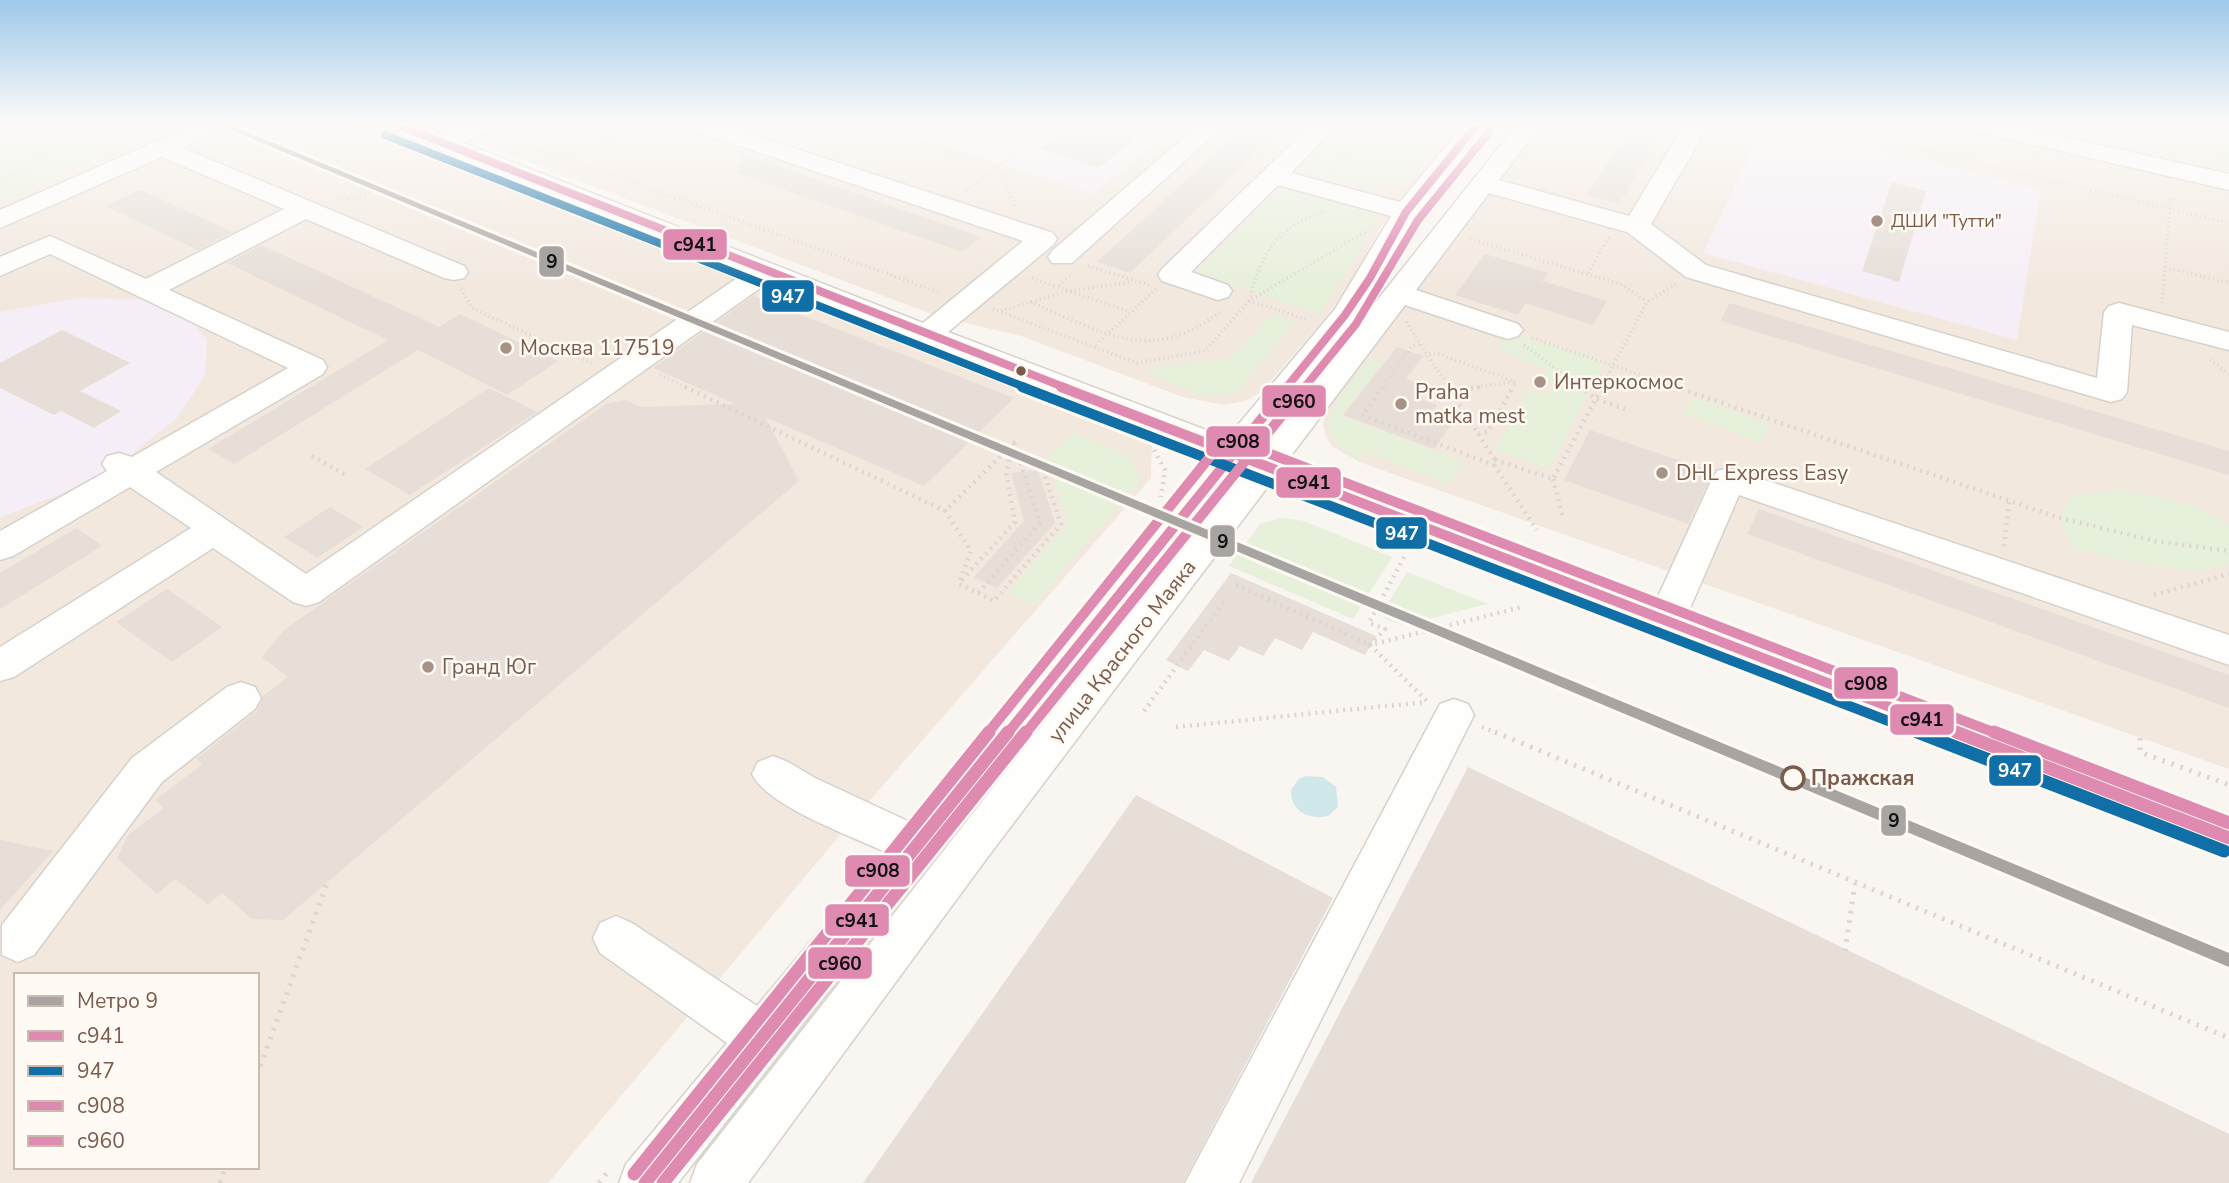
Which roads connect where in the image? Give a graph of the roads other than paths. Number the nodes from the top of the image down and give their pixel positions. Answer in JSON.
{"nodes":[{"id":1,"x":96,"y":177,"type":"edge"},
{"id":2,"x":241,"y":177,"type":"edge"},
{"id":3,"x":530,"y":177,"type":"edge"},
{"id":4,"x":860,"y":177,"type":"edge"},
{"id":5,"x":1153,"y":177,"type":"edge"},
{"id":6,"x":1273,"y":177,"type":"edge"},
{"id":7,"x":1278,"y":177,"type":"edge"},
{"id":8,"x":1434,"y":177,"type":"edge"},
{"id":9,"x":1490,"y":177,"type":"edge"},
{"id":10,"x":1660,"y":177,"type":"edge"},
{"id":11,"x":2208,"y":177,"type":"edge"},
{"id":12,"x":2229,"y":182,"type":"edge"},
{"id":13,"x":1485,"y":184,"type":"junction"},
{"id":14,"x":319,"y":206,"type":"junction"},
{"id":15,"x":1406,"y":212,"type":"junction"},
{"id":16,"x":0,"y":220,"type":"edge"},
{"id":17,"x":1627,"y":224,"type":"junction"},
{"id":18,"x":1062,"y":257,"type":"road end"},
{"id":19,"x":0,"y":268,"type":"edge"},
{"id":20,"x":454,"y":272,"type":"dead end"},
{"id":21,"x":764,"y":272,"type":"junction"},
{"id":22,"x":146,"y":290,"type":"junction"},
{"id":23,"x":1226,"y":294,"type":"road end"},
{"id":24,"x":1399,"y":294,"type":"junction"},
{"id":25,"x":964,"y":302,"type":"joint"},
{"id":26,"x":1505,"y":329,"type":"road end"},
{"id":27,"x":927,"y":334,"type":"junction"},
{"id":28,"x":2219,"y":350,"type":"edge"},
{"id":29,"x":1232,"y":452,"type":"junction"},
{"id":30,"x":1267,"y":465,"type":"junction"},
{"id":31,"x":125,"y":468,"type":"junction"},
{"id":32,"x":213,"y":531,"type":"junction"},
{"id":33,"x":0,"y":547,"type":"edge"},
{"id":34,"x":1666,"y":621,"type":"junction"},
{"id":35,"x":2229,"y":649,"type":"edge"},
{"id":36,"x":0,"y":666,"type":"edge"},
{"id":37,"x":241,"y":698,"type":"dead end"},
{"id":38,"x":1440,"y":719,"type":"road end"},
{"id":39,"x":773,"y":774,"type":"dead end"},
{"id":40,"x":2229,"y":838,"type":"edge"},
{"id":41,"x":915,"y":846,"type":"junction"},
{"id":42,"x":616,"y":938,"type":"dead end"},
{"id":43,"x":18,"y":940,"type":"dead end"},
{"id":44,"x":762,"y":1038,"type":"junction"},
{"id":45,"x":645,"y":1183,"type":"edge"},
{"id":46,"x":716,"y":1183,"type":"edge"},
{"id":47,"x":1211,"y":1183,"type":"edge"}],
"edges":[{"from":1,"to":16,"type":"street"},
{"from":2,"to":14,"type":"street"},
{"from":3,"to":21,"type":"street"},
{"from":4,"to":25,"type":"street"},
{"from":5,"to":18,"type":"street"},
{"from":6,"to":23,"type":"street"},
{"from":7,"to":15,"type":"street"},
{"from":8,"to":15,"type":"street","name":"улица Красного Маяка"},
{"from":9,"to":13,"type":"street","name":"улица Красного Маяка"},
{"from":10,"to":17,"type":"street"},
{"from":11,"to":12,"type":"street"},
{"from":13,"to":17,"type":"street"},
{"from":13,"to":24,"type":"street","name":"улица Красного Маяка"},
{"from":14,"to":20,"type":"street"},
{"from":14,"to":22,"type":"street"},
{"from":15,"to":29,"type":"street","name":"улица Красного Маяка"},
{"from":17,"to":28,"type":"street"},
{"from":19,"to":22,"type":"street"},
{"from":21,"to":27,"type":"street"},
{"from":21,"to":32,"type":"street"},
{"from":22,"to":31,"type":"street"},
{"from":24,"to":26,"type":"street"},
{"from":24,"to":30,"type":"street","name":"улица Красного Маяка"},
{"from":25,"to":27,"type":"street"},
{"from":27,"to":29,"type":"street"},
{"from":29,"to":30,"type":"street"},
{"from":29,"to":41,"type":"street","name":"улица Красного Маяка"},
{"from":30,"to":34,"type":"street"},
{"from":30,"to":46,"type":"street","name":"улица Красного Маяка"},
{"from":31,"to":32,"type":"street"},
{"from":31,"to":33,"type":"street"},
{"from":32,"to":36,"type":"street"},
{"from":34,"to":35,"type":"street"},
{"from":34,"to":40,"type":"street"},
{"from":37,"to":43,"type":"street"},
{"from":38,"to":47,"type":"street"},
{"from":39,"to":41,"type":"street"},
{"from":41,"to":44,"type":"street","name":"улица Красного Маяка"},
{"from":42,"to":44,"type":"street"},
{"from":44,"to":45,"type":"street","name":"улица Красного Маяка"}]}
